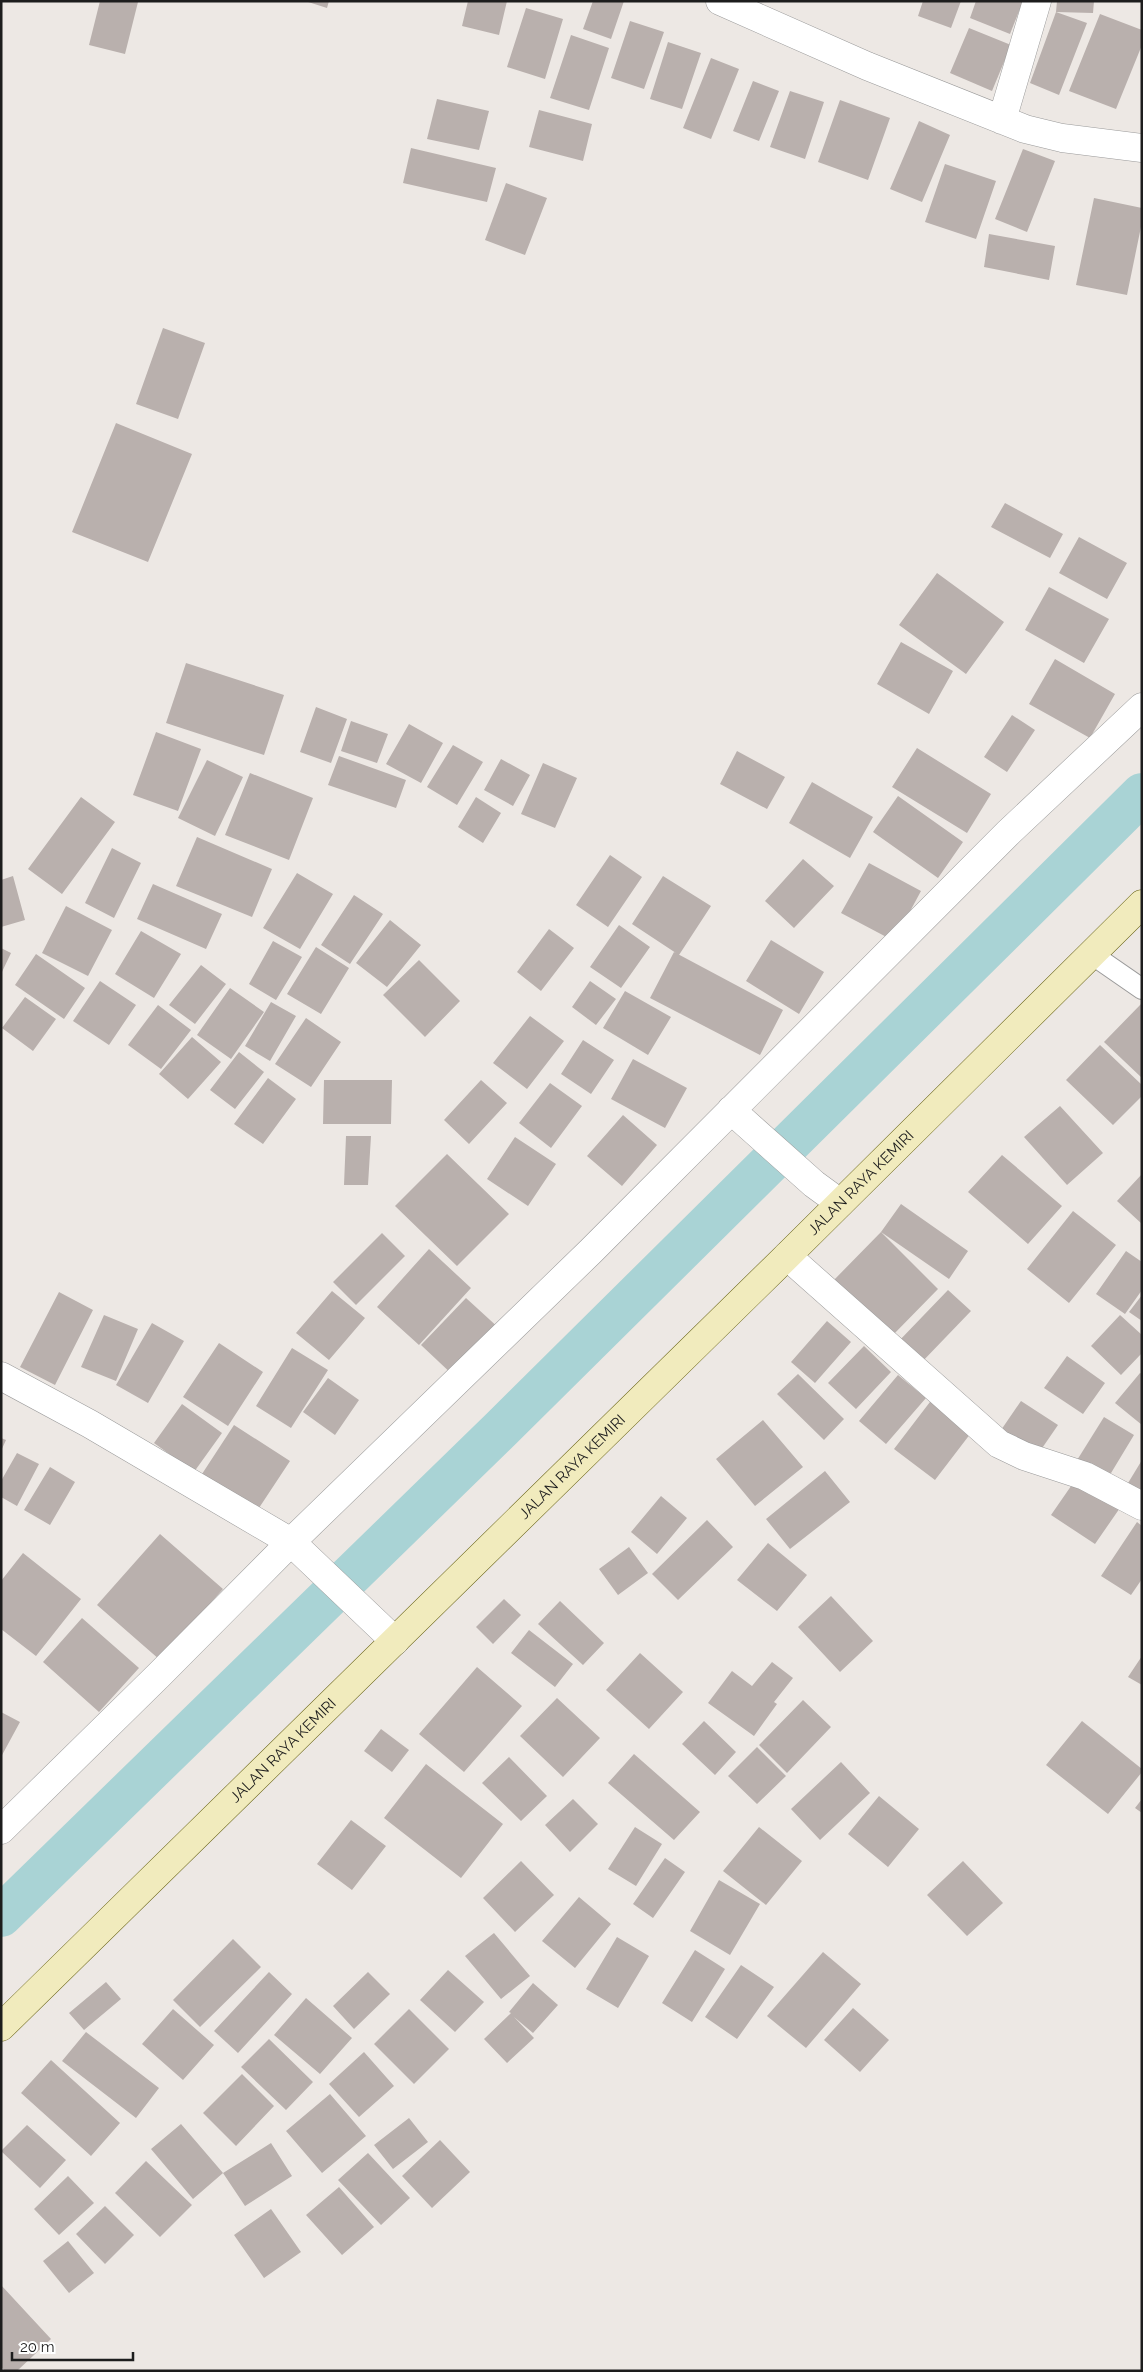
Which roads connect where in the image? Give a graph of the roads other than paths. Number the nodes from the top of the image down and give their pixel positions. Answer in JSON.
{"nodes":[{"id":1,"x":720,"y":1,"type":"edge"},
{"id":2,"x":1037,"y":1,"type":"edge"},
{"id":3,"x":1002,"y":120,"type":"junction"},
{"id":4,"x":1142,"y":148,"type":"edge"},
{"id":5,"x":1142,"y":707,"type":"edge"},
{"id":6,"x":1142,"y":904,"type":"edge"},
{"id":7,"x":1090,"y":953,"type":"junction"},
{"id":8,"x":1142,"y":989,"type":"edge"},
{"id":9,"x":736,"y":1114,"type":"junction"},
{"id":10,"x":840,"y":1202,"type":"junction"},
{"id":11,"x":788,"y":1256,"type":"junction"},
{"id":12,"x":1,"y":1376,"type":"edge"},
{"id":13,"x":1142,"y":1506,"type":"edge"},
{"id":14,"x":296,"y":1547,"type":"junction"},
{"id":15,"x":395,"y":1641,"type":"junction"},
{"id":16,"x":1,"y":1830,"type":"edge"},
{"id":17,"x":1,"y":2027,"type":"edge"}],
"edges":[{"from":1,"to":3,"type":"street"},
{"from":2,"to":3,"type":"street"},
{"from":3,"to":4,"type":"street"},
{"from":5,"to":9,"type":"street"},
{"from":6,"to":7,"type":"main road","name":"JALAN RAYA KEMIRI"},
{"from":7,"to":8,"type":"lane"},
{"from":7,"to":10,"type":"main road","name":"JALAN RAYA KEMIRI"},
{"from":9,"to":10,"type":"street"},
{"from":9,"to":14,"type":"street"},
{"from":10,"to":11,"type":"main road","name":"JALAN RAYA KEMIRI"},
{"from":11,"to":13,"type":"street"},
{"from":11,"to":15,"type":"main road","name":"JALAN RAYA KEMIRI"},
{"from":12,"to":14,"type":"street"},
{"from":14,"to":15,"type":"street"},
{"from":14,"to":16,"type":"street"},
{"from":15,"to":17,"type":"main road","name":"JALAN RAYA KEMIRI"}]}
